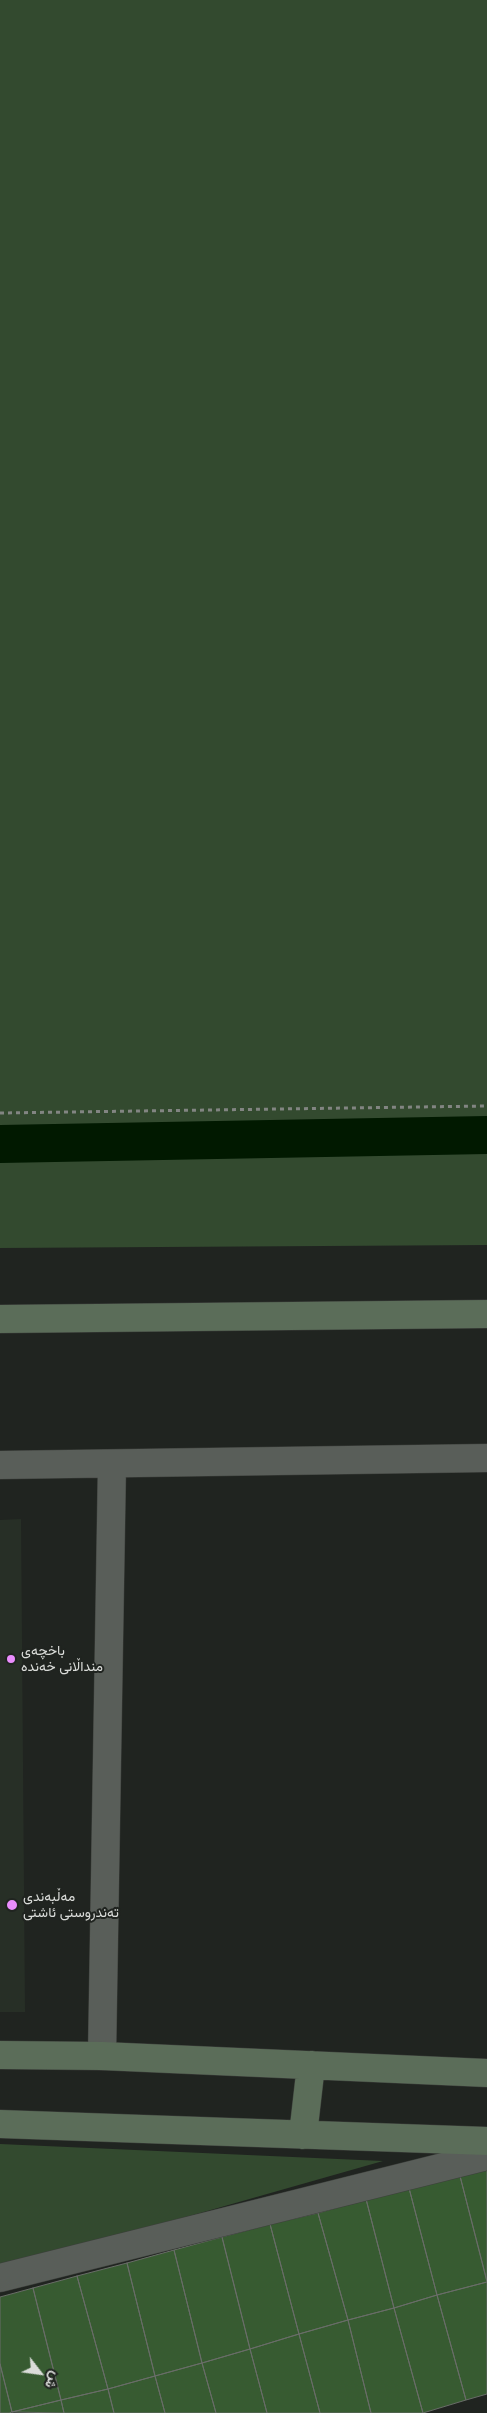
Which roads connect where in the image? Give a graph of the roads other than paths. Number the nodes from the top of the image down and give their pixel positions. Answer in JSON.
{"nodes":[{"id":1,"x":487,"y":1314,"type":"edge"},
{"id":2,"x":0,"y":1319,"type":"edge"},
{"id":3,"x":487,"y":1458,"type":"edge"},
{"id":4,"x":112,"y":1464,"type":"junction"},
{"id":5,"x":0,"y":1465,"type":"edge"},
{"id":6,"x":0,"y":2055,"type":"edge"},
{"id":7,"x":102,"y":2056,"type":"junction"},
{"id":8,"x":311,"y":2065,"type":"junction"},
{"id":9,"x":487,"y":2073,"type":"edge"},
{"id":10,"x":0,"y":2124,"type":"edge"},
{"id":11,"x":303,"y":2135,"type":"junction"},
{"id":12,"x":487,"y":2141,"type":"edge"},
{"id":13,"x":487,"y":2156,"type":"edge"},
{"id":14,"x":0,"y":2278,"type":"edge"}],
"edges":[{"from":1,"to":2,"type":"street"},
{"from":3,"to":4,"type":"street"},
{"from":4,"to":5,"type":"street"},
{"from":4,"to":7,"type":"street"},
{"from":6,"to":7,"type":"street"},
{"from":7,"to":8,"type":"street"},
{"from":8,"to":9,"type":"street"},
{"from":8,"to":11,"type":"street"},
{"from":10,"to":11,"type":"street"},
{"from":11,"to":12,"type":"street"},
{"from":13,"to":14,"type":"street"}]}
